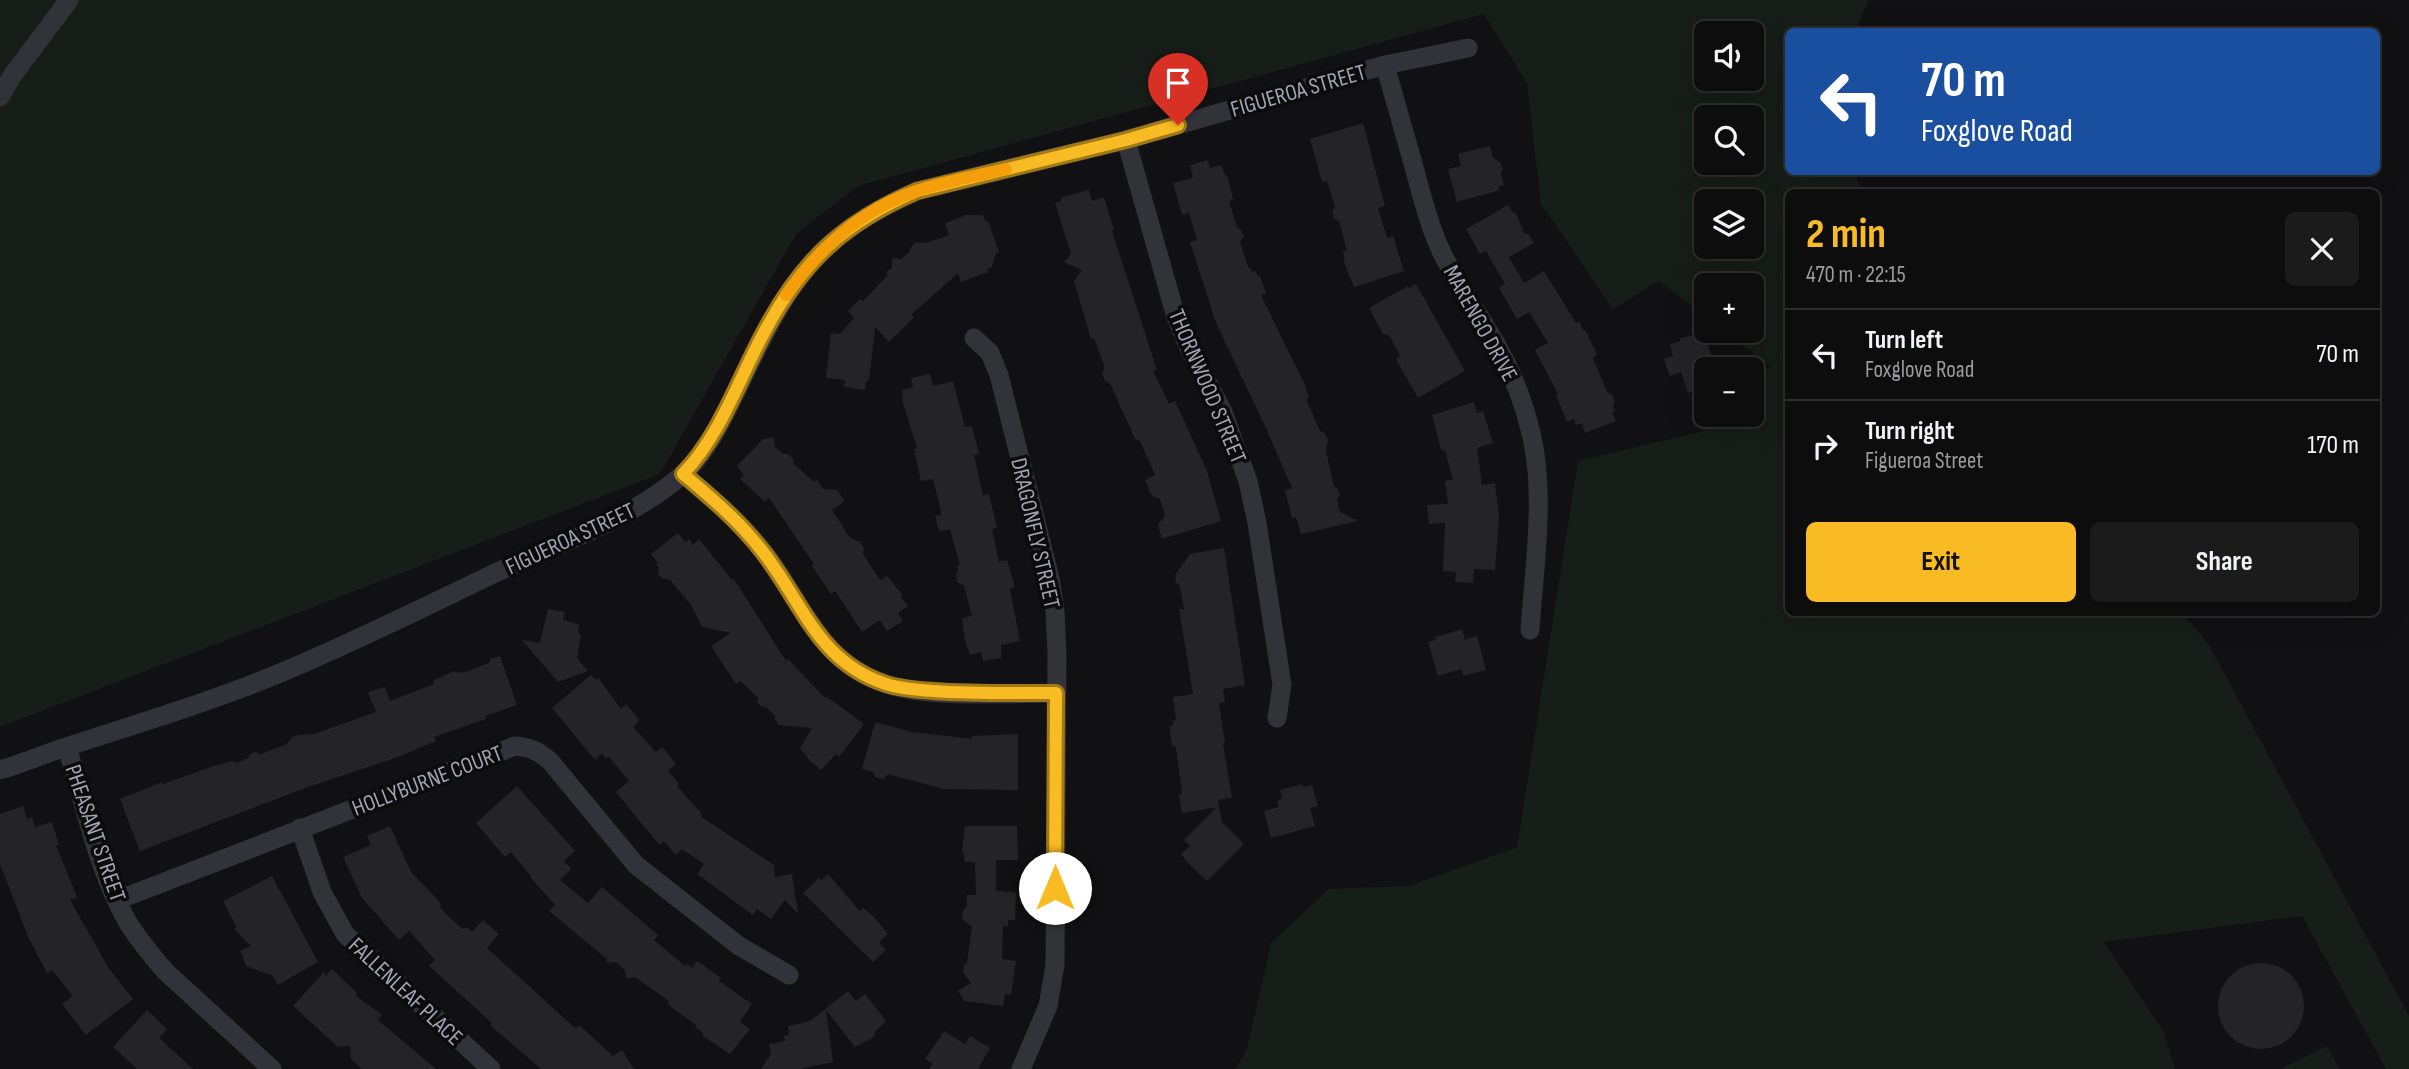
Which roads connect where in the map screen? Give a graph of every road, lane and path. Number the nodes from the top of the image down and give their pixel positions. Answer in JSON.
{"nodes":[{"id":1,"x":69,"y":0,"type":"edge"},
{"id":2,"x":1468,"y":48,"type":"dead end"},
{"id":3,"x":1385,"y":65,"type":"junction"},
{"id":4,"x":0,"y":97,"type":"edge"},
{"id":5,"x":1126,"y":140,"type":"junction"},
{"id":6,"x":974,"y":338,"type":"dead end"},
{"id":7,"x":683,"y":474,"type":"junction"},
{"id":8,"x":1530,"y":630,"type":"dead end"},
{"id":9,"x":1056,"y":693,"type":"junction"},
{"id":10,"x":1277,"y":718,"type":"dead end"},
{"id":11,"x":67,"y":747,"type":"junction"},
{"id":12,"x":0,"y":769,"type":"edge"},
{"id":13,"x":300,"y":828,"type":"junction"},
{"id":14,"x":118,"y":900,"type":"junction"},
{"id":15,"x":789,"y":975,"type":"dead end"},
{"id":16,"x":272,"y":1069,"type":"edge"},
{"id":17,"x":491,"y":1069,"type":"edge"},
{"id":18,"x":1021,"y":1069,"type":"edge"}],
"edges":[{"from":1,"to":4,"type":"street"},
{"from":2,"to":3,"type":"street","name":"FIGUEROA STREET"},
{"from":3,"to":5,"type":"street","name":"FIGUEROA STREET"},
{"from":3,"to":8,"type":"street","name":"MARENGO DRIVE"},
{"from":5,"to":7,"type":"street","name":"FIGUEROA STREET"},
{"from":5,"to":10,"type":"street","name":"THORNWOOD STREET"},
{"from":6,"to":9,"type":"street","name":"DRAGONFLY STREET"},
{"from":7,"to":9,"type":"street"},
{"from":7,"to":11,"type":"street","name":"FIGUEROA STREET"},
{"from":9,"to":18,"type":"street","name":"DRAGONFLY STREET"},
{"from":11,"to":12,"type":"street","name":"FIGUEROA STREET"},
{"from":11,"to":14,"type":"street","name":"PHEASANT STREET"},
{"from":13,"to":14,"type":"street","name":"HOLLYBURNE COURT"},
{"from":13,"to":15,"type":"street","name":"HOLLYBURNE COURT"},
{"from":13,"to":17,"type":"street","name":"FALLENLEAF PLACE"},
{"from":14,"to":16,"type":"street","name":"PHEASANT STREET"}]}
